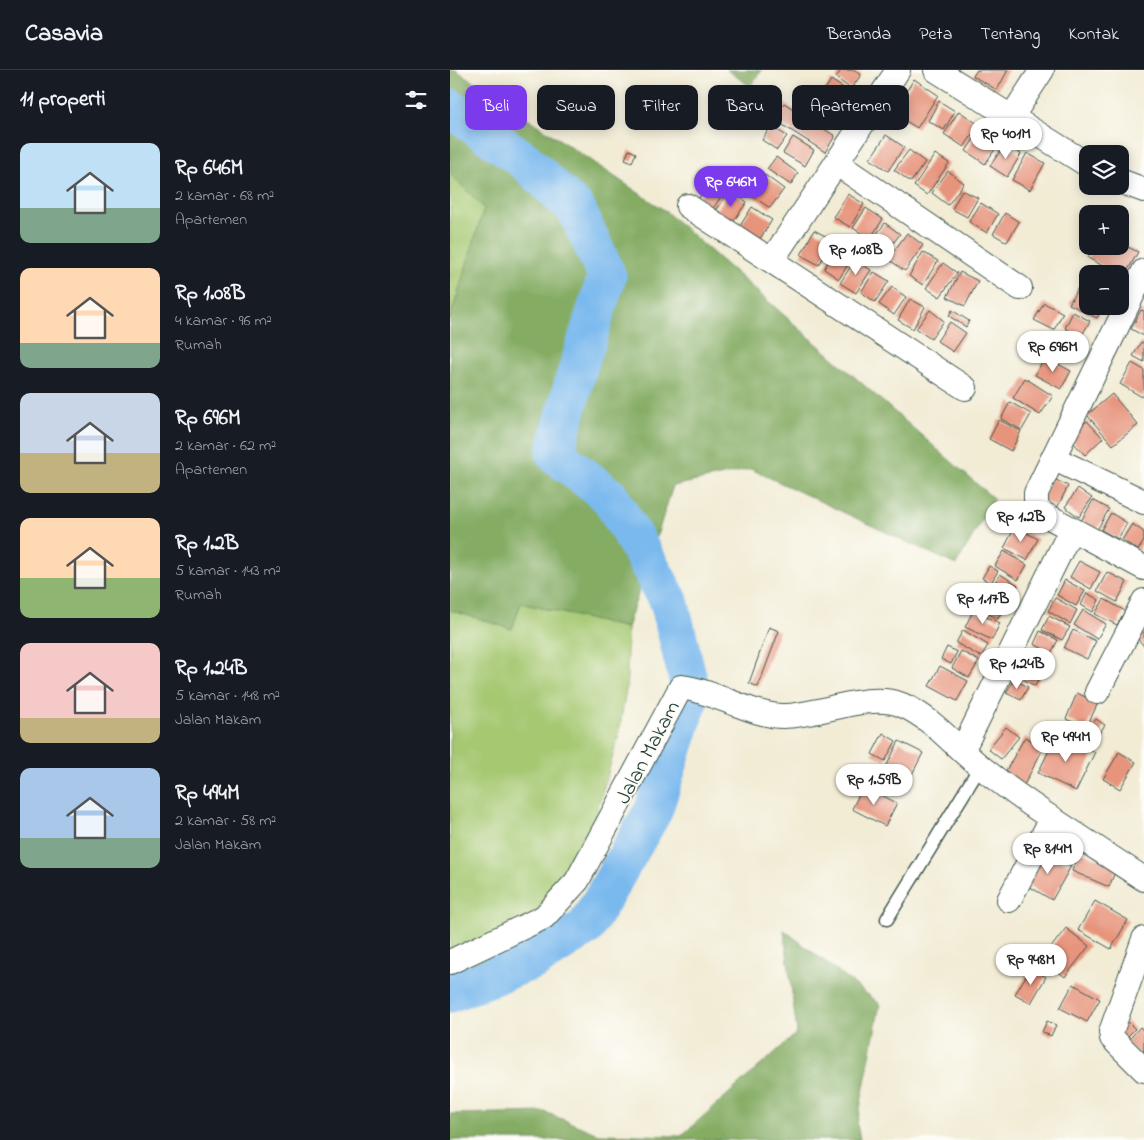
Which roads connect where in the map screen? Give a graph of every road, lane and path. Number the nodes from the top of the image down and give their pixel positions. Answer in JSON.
{"nodes":[{"id":1,"x":898,"y":70,"type":"edge"},
{"id":2,"x":936,"y":70,"type":"edge"},
{"id":3,"x":1042,"y":70,"type":"edge"},
{"id":4,"x":1011,"y":118,"type":"junction"},
{"id":5,"x":1079,"y":160,"type":"edge"},
{"id":6,"x":836,"y":163,"type":"junction"},
{"id":7,"x":1129,"y":184,"type":"edge"},
{"id":8,"x":1144,"y":190,"type":"edge"},
{"id":9,"x":688,"y":206,"type":"dead end"},
{"id":10,"x":772,"y":260,"type":"junction"},
{"id":11,"x":1144,"y":271,"type":"edge"},
{"id":12,"x":1020,"y":288,"type":"dead end"},
{"id":13,"x":965,"y":388,"type":"dead end"},
{"id":14,"x":1053,"y":458,"type":"junction"},
{"id":15,"x":1144,"y":502,"type":"edge"},
{"id":16,"x":1071,"y":530,"type":"junction"},
{"id":17,"x":1144,"y":568,"type":"edge"},
{"id":18,"x":1144,"y":602,"type":"edge"},
{"id":19,"x":1097,"y":692,"type":"dead end"},
{"id":20,"x":962,"y":751,"type":"junction"},
{"id":21,"x":980,"y":767,"type":"junction"},
{"id":22,"x":1052,"y":818,"type":"junction"},
{"id":23,"x":1144,"y":879,"type":"edge"},
{"id":24,"x":1009,"y":900,"type":"dead end"},
{"id":25,"x":887,"y":919,"type":"dead end"},
{"id":26,"x":1144,"y":939,"type":"edge"},
{"id":27,"x":450,"y":962,"type":"edge"},
{"id":28,"x":1144,"y":1070,"type":"edge"}],
"edges":[{"from":1,"to":6,"type":"street"},
{"from":2,"to":4,"type":"street"},
{"from":3,"to":4,"type":"street"},
{"from":4,"to":5,"type":"street"},
{"from":6,"to":10,"type":"street"},
{"from":6,"to":12,"type":"street"},
{"from":7,"to":8,"type":"street"},
{"from":9,"to":10,"type":"street"},
{"from":10,"to":13,"type":"street"},
{"from":11,"to":14,"type":"street"},
{"from":14,"to":15,"type":"street"},
{"from":14,"to":16,"type":"street"},
{"from":16,"to":17,"type":"street"},
{"from":16,"to":20,"type":"street"},
{"from":18,"to":19,"type":"street"},
{"from":20,"to":21,"type":"street","name":"Jalan Makam"},
{"from":20,"to":27,"type":"street","name":"Jalan Makam"},
{"from":21,"to":22,"type":"street","name":"Jalan Makam"},
{"from":21,"to":25,"type":"lane"},
{"from":22,"to":23,"type":"street","name":"Jalan Makam"},
{"from":22,"to":24,"type":"street"},
{"from":26,"to":28,"type":"street"}]}
